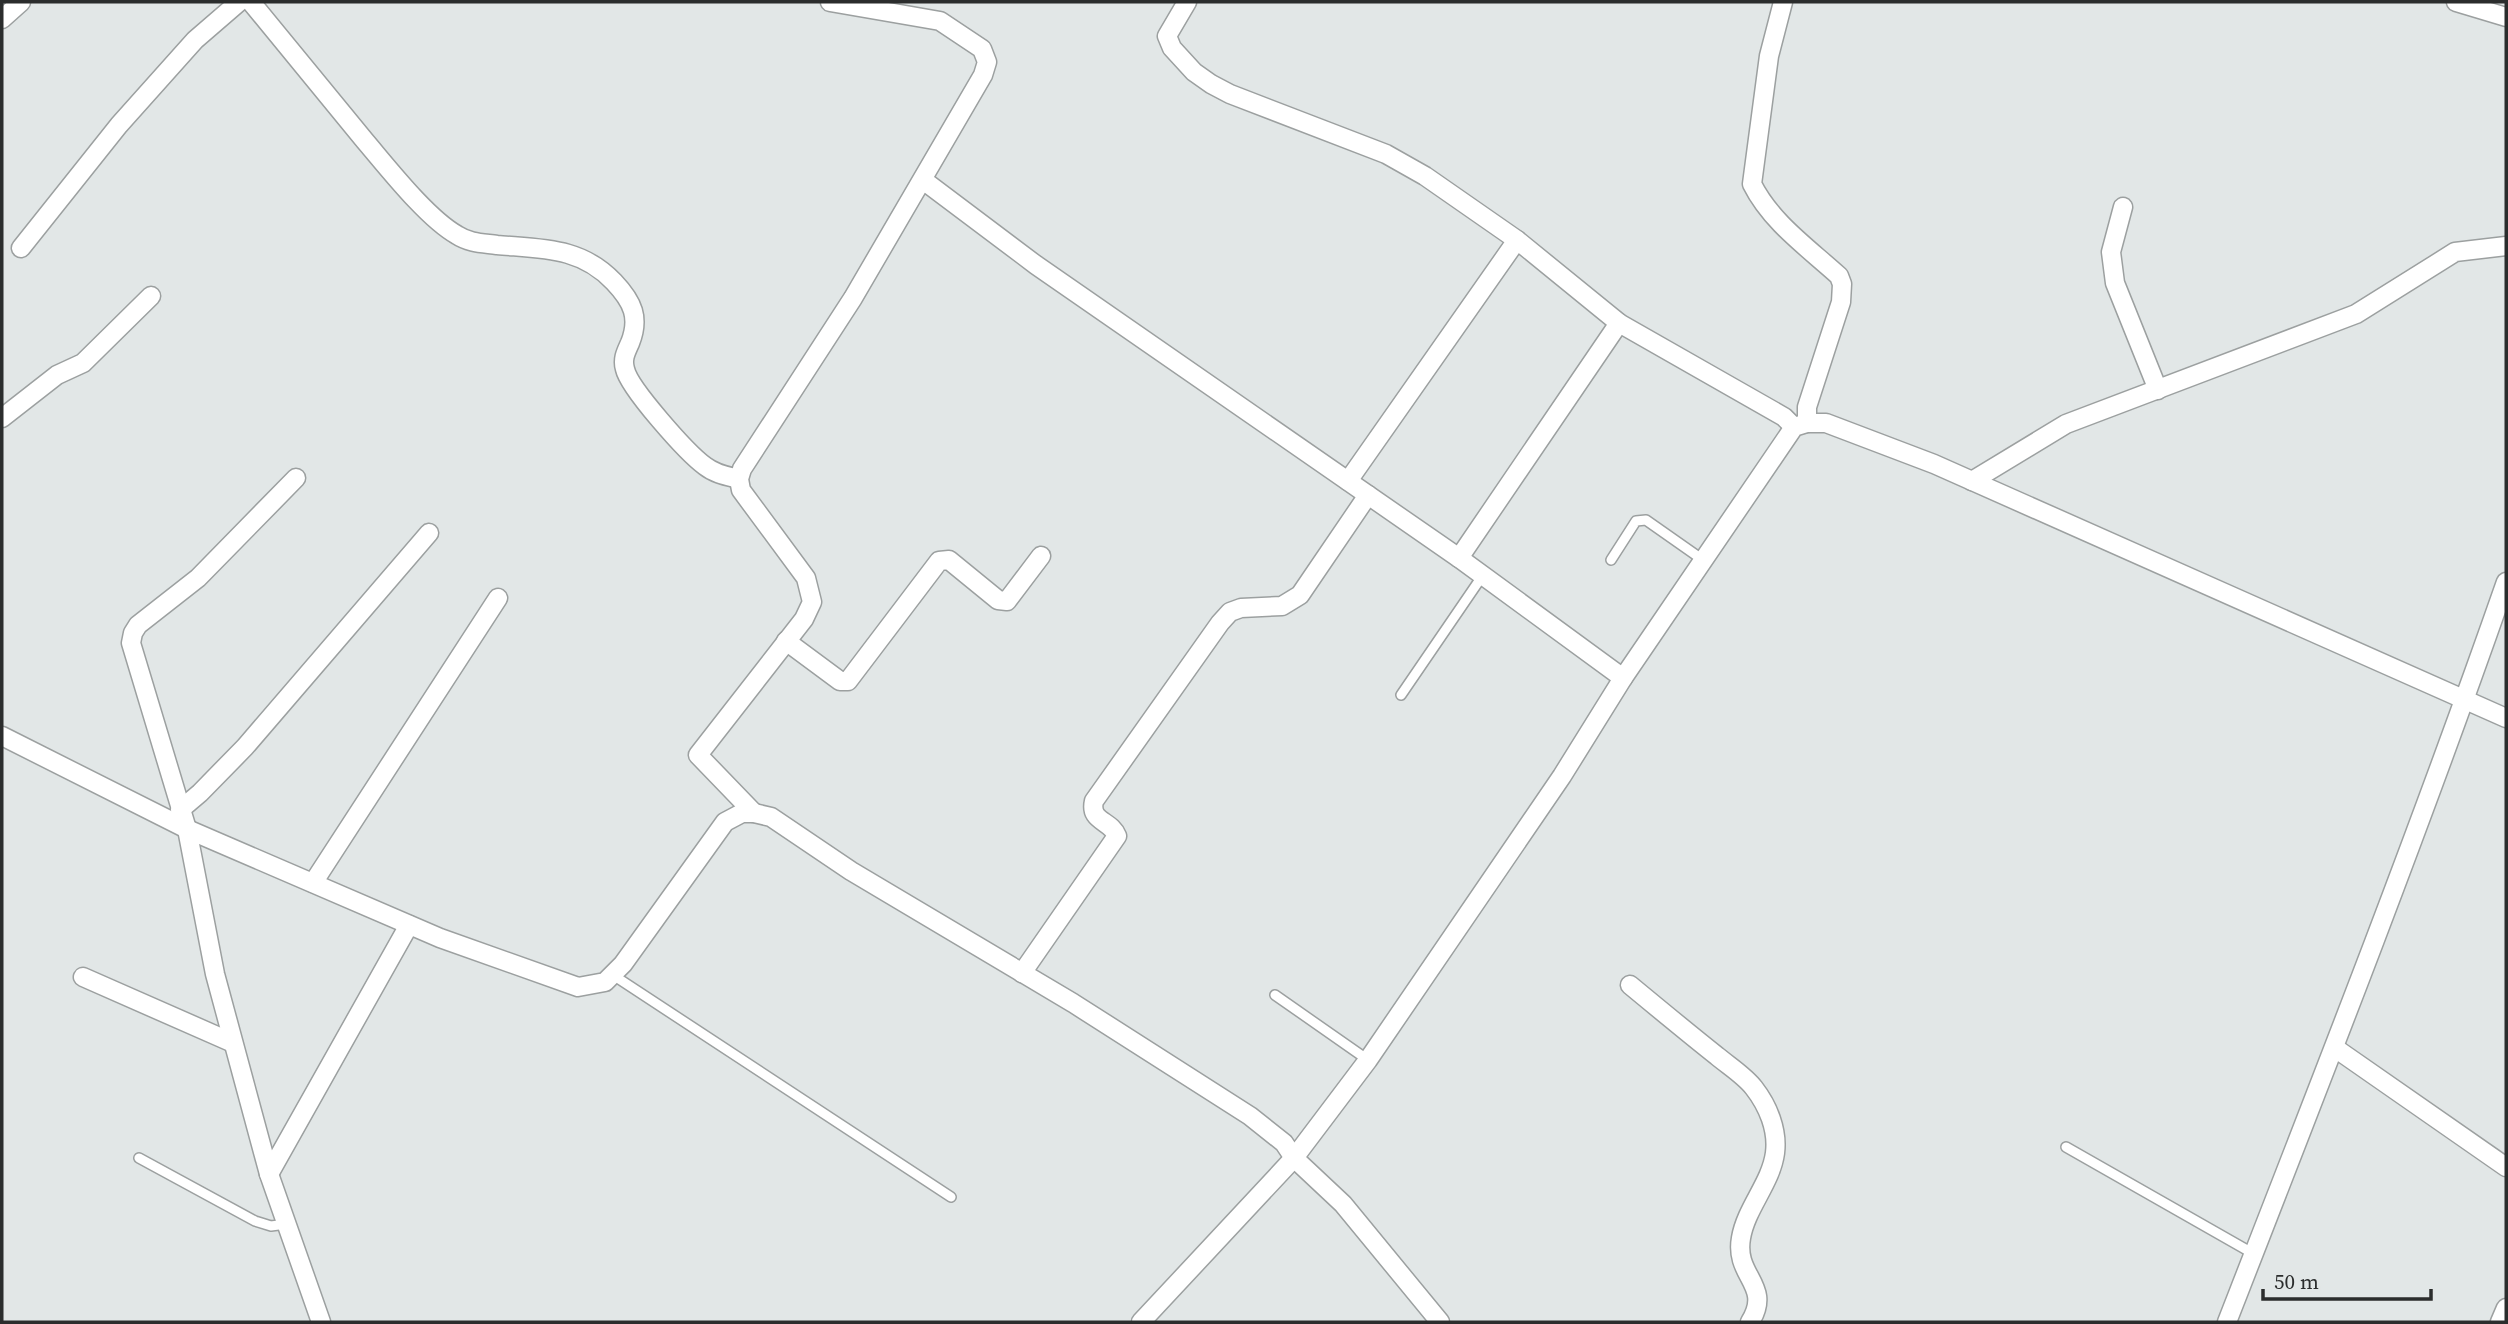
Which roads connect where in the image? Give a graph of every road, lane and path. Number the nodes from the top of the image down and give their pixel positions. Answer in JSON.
{"nodes":[{"id":1,"x":21,"y":2,"type":"edge"},
{"id":2,"x":239,"y":2,"type":"edge"},
{"id":3,"x":251,"y":2,"type":"edge"},
{"id":4,"x":830,"y":2,"type":"edge"},
{"id":5,"x":1186,"y":2,"type":"edge"},
{"id":6,"x":1783,"y":2,"type":"edge"},
{"id":7,"x":2456,"y":2,"type":"edge"},
{"id":8,"x":2506,"y":17,"type":"edge"},
{"id":9,"x":2,"y":19,"type":"edge"},
{"id":10,"x":923,"y":180,"type":"junction"},
{"id":11,"x":2123,"y":207,"type":"dead end"},
{"id":12,"x":1517,"y":240,"type":"junction"},
{"id":13,"x":2506,"y":246,"type":"edge"},
{"id":14,"x":21,"y":248,"type":"dead end"},
{"id":15,"x":151,"y":296,"type":"dead end"},
{"id":16,"x":1619,"y":323,"type":"junction"},
{"id":17,"x":2158,"y":390,"type":"junction"},
{"id":18,"x":2,"y":418,"type":"edge"},
{"id":19,"x":1800,"y":425,"type":"junction"},
{"id":20,"x":296,"y":478,"type":"dead end"},
{"id":21,"x":739,"y":479,"type":"junction"},
{"id":22,"x":1348,"y":481,"type":"junction"},
{"id":23,"x":1972,"y":481,"type":"junction"},
{"id":24,"x":1368,"y":495,"type":"junction"},
{"id":25,"x":429,"y":533,"type":"dead end"},
{"id":26,"x":1041,"y":556,"type":"dead end"},
{"id":27,"x":1459,"y":558,"type":"junction"},
{"id":28,"x":1611,"y":560,"type":"dead end"},
{"id":29,"x":1703,"y":560,"type":"junction"},
{"id":30,"x":1483,"y":575,"type":"junction"},
{"id":31,"x":2506,"y":582,"type":"edge"},
{"id":32,"x":498,"y":598,"type":"dead end"},
{"id":33,"x":786,"y":641,"type":"junction"},
{"id":34,"x":1623,"y":678,"type":"junction"},
{"id":35,"x":1401,"y":695,"type":"dead end"},
{"id":36,"x":2465,"y":700,"type":"junction"},
{"id":37,"x":2506,"y":718,"type":"edge"},
{"id":38,"x":2,"y":736,"type":"edge"},
{"id":39,"x":180,"y":810,"type":"junction"},
{"id":40,"x":754,"y":813,"type":"junction"},
{"id":41,"x":187,"y":829,"type":"junction"},
{"id":42,"x":313,"y":883,"type":"junction"},
{"id":43,"x":409,"y":925,"type":"junction"},
{"id":44,"x":1022,"y":973,"type":"junction"},
{"id":45,"x":613,"y":975,"type":"junction"},
{"id":46,"x":83,"y":977,"type":"dead end"},
{"id":47,"x":1630,"y":985,"type":"dead end"},
{"id":48,"x":1275,"y":995,"type":"dead end"},
{"id":49,"x":233,"y":1043,"type":"junction"},
{"id":50,"x":2335,"y":1048,"type":"junction"},
{"id":51,"x":1368,"y":1060,"type":"junction"},
{"id":52,"x":2066,"y":1147,"type":"dead end"},
{"id":53,"x":139,"y":1158,"type":"dead end"},
{"id":54,"x":1294,"y":1158,"type":"junction"},
{"id":55,"x":2506,"y":1167,"type":"edge"},
{"id":56,"x":269,"y":1174,"type":"junction"},
{"id":57,"x":950,"y":1197,"type":"dead end"},
{"id":58,"x":286,"y":1224,"type":"junction"},
{"id":59,"x":2254,"y":1254,"type":"junction"},
{"id":60,"x":2506,"y":1308,"type":"edge"},
{"id":61,"x":321,"y":1322,"type":"edge"},
{"id":62,"x":1141,"y":1322,"type":"edge"},
{"id":63,"x":1440,"y":1322,"type":"edge"},
{"id":64,"x":1750,"y":1322,"type":"edge"},
{"id":65,"x":2227,"y":1322,"type":"edge"},
{"id":66,"x":2500,"y":1322,"type":"edge"}],
"edges":[{"from":1,"to":9,"type":"street"},
{"from":2,"to":14,"type":"street"},
{"from":3,"to":21,"type":"street"},
{"from":4,"to":10,"type":"street"},
{"from":5,"to":12,"type":"street"},
{"from":6,"to":19,"type":"street"},
{"from":7,"to":8,"type":"street"},
{"from":10,"to":21,"type":"street"},
{"from":10,"to":22,"type":"street"},
{"from":11,"to":17,"type":"street"},
{"from":12,"to":16,"type":"street"},
{"from":12,"to":22,"type":"street"},
{"from":13,"to":17,"type":"street"},
{"from":15,"to":18,"type":"street"},
{"from":16,"to":19,"type":"street"},
{"from":16,"to":27,"type":"street"},
{"from":17,"to":23,"type":"street"},
{"from":19,"to":23,"type":"street"},
{"from":19,"to":29,"type":"street"},
{"from":20,"to":39,"type":"street"},
{"from":21,"to":33,"type":"street"},
{"from":22,"to":24,"type":"street"},
{"from":23,"to":36,"type":"street"},
{"from":24,"to":27,"type":"street"},
{"from":24,"to":44,"type":"street"},
{"from":25,"to":39,"type":"street"},
{"from":26,"to":33,"type":"street"},
{"from":27,"to":30,"type":"street"},
{"from":28,"to":29,"type":"lane"},
{"from":29,"to":34,"type":"street"},
{"from":30,"to":34,"type":"street"},
{"from":30,"to":35,"type":"lane"},
{"from":31,"to":36,"type":"street"},
{"from":32,"to":42,"type":"street"},
{"from":33,"to":40,"type":"street"},
{"from":34,"to":51,"type":"street"},
{"from":36,"to":37,"type":"street"},
{"from":36,"to":50,"type":"street"},
{"from":38,"to":41,"type":"street"},
{"from":39,"to":41,"type":"street"},
{"from":40,"to":44,"type":"street"},
{"from":40,"to":45,"type":"street"},
{"from":41,"to":42,"type":"street"},
{"from":41,"to":49,"type":"street"},
{"from":42,"to":43,"type":"street"},
{"from":43,"to":45,"type":"street"},
{"from":43,"to":56,"type":"street"},
{"from":44,"to":54,"type":"street"},
{"from":45,"to":57,"type":"lane"},
{"from":46,"to":49,"type":"street"},
{"from":47,"to":64,"type":"street"},
{"from":48,"to":51,"type":"lane"},
{"from":49,"to":56,"type":"street"},
{"from":50,"to":55,"type":"street"},
{"from":50,"to":59,"type":"street"},
{"from":51,"to":54,"type":"street"},
{"from":52,"to":59,"type":"lane"},
{"from":53,"to":58,"type":"lane"},
{"from":54,"to":62,"type":"street"},
{"from":54,"to":63,"type":"street"},
{"from":56,"to":58,"type":"street"},
{"from":58,"to":61,"type":"street"},
{"from":59,"to":65,"type":"street"},
{"from":60,"to":66,"type":"street"}]}
